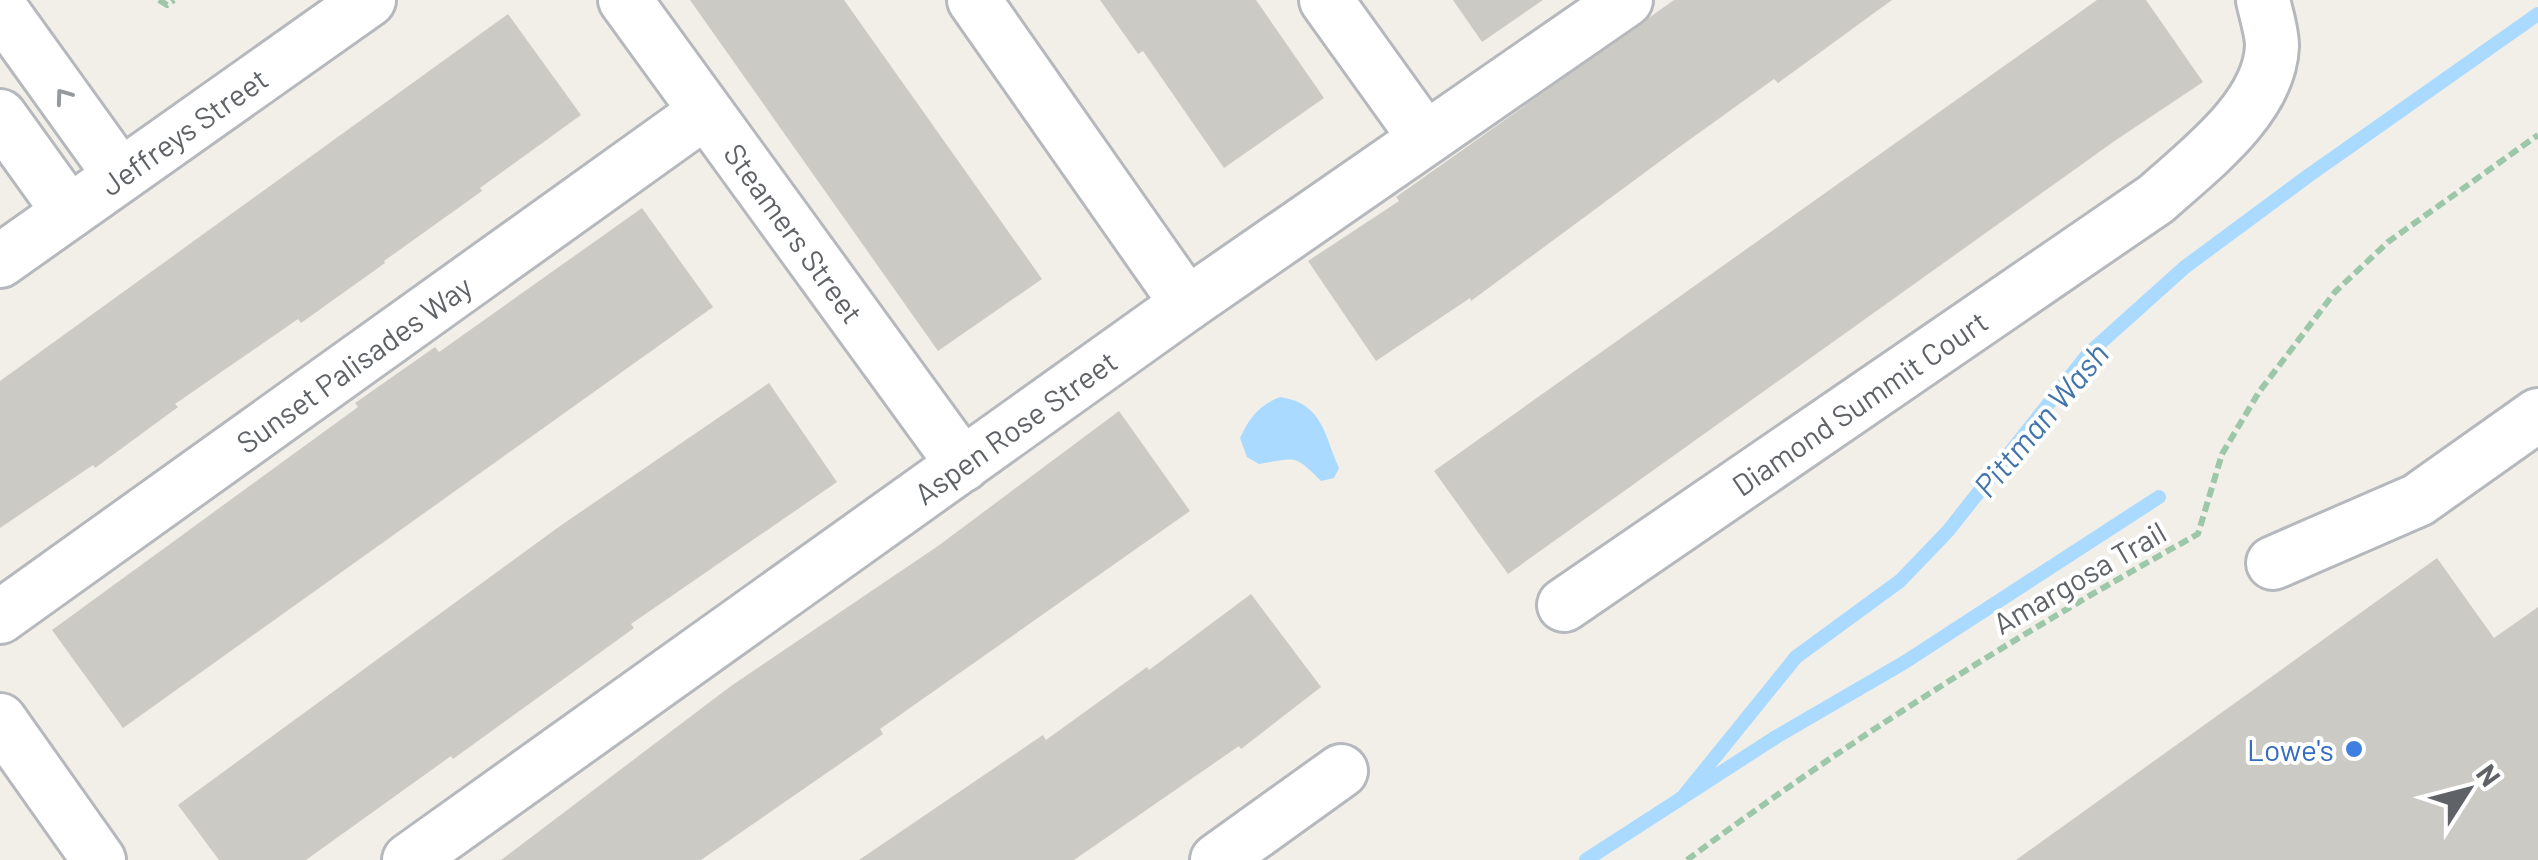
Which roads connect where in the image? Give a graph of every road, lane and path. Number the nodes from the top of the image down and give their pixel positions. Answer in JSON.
{"nodes":[{"id":1,"x":159,"y":0,"type":"edge"},
{"id":2,"x":174,"y":0,"type":"edge"},
{"id":3,"x":368,"y":0,"type":"edge"},
{"id":4,"x":625,"y":0,"type":"edge"},
{"id":5,"x":974,"y":0,"type":"edge"},
{"id":6,"x":1326,"y":0,"type":"edge"},
{"id":7,"x":1626,"y":0,"type":"edge"},
{"id":8,"x":2263,"y":0,"type":"edge"},
{"id":9,"x":0,"y":8,"type":"edge"},
{"id":10,"x":705,"y":112,"type":"junction"},
{"id":11,"x":0,"y":116,"type":"edge"},
{"id":12,"x":2538,"y":135,"type":"edge"},
{"id":13,"x":1425,"y":138,"type":"junction"},
{"id":14,"x":120,"y":175,"type":"junction"},
{"id":15,"x":69,"y":212,"type":"junction"},
{"id":16,"x":0,"y":261,"type":"edge"},
{"id":17,"x":1187,"y":304,"type":"junction"},
{"id":18,"x":2538,"y":415,"type":"edge"},
{"id":19,"x":962,"y":465,"type":"junction"},
{"id":20,"x":2273,"y":563,"type":"dead end"},
{"id":21,"x":1564,"y":605,"type":"dead end"},
{"id":22,"x":0,"y":616,"type":"edge"},
{"id":23,"x":0,"y":720,"type":"edge"},
{"id":24,"x":1341,"y":771,"type":"dead end"},
{"id":25,"x":99,"y":860,"type":"edge"},
{"id":26,"x":409,"y":860,"type":"edge"},
{"id":27,"x":1216,"y":860,"type":"edge"},
{"id":28,"x":1687,"y":860,"type":"edge"}],
"edges":[{"from":1,"to":2,"type":"path"},
{"from":3,"to":14,"type":"street","name":"Jeffreys Street"},
{"from":4,"to":10,"type":"street","name":"Steamers Street"},
{"from":5,"to":17,"type":"street"},
{"from":6,"to":13,"type":"street"},
{"from":7,"to":13,"type":"street","name":"Aspen Rose Street"},
{"from":8,"to":21,"type":"street","name":"Diamond Summit Court"},
{"from":14,"to":9,"type":"street","one_way":true},
{"from":10,"to":19,"type":"street","name":"Steamers Street"},
{"from":10,"to":22,"type":"street","name":"Sunset Palisades Way"},
{"from":11,"to":15,"type":"street"},
{"from":12,"to":28,"type":"path","name":"Amargosa Trail"},
{"from":13,"to":17,"type":"street","name":"Aspen Rose Street"},
{"from":14,"to":15,"type":"street","name":"Jeffreys Street"},
{"from":15,"to":16,"type":"street","name":"Jeffreys Street"},
{"from":17,"to":19,"type":"street","name":"Aspen Rose Street"},
{"from":18,"to":20,"type":"street"},
{"from":19,"to":26,"type":"street","name":"Aspen Rose Street"},
{"from":23,"to":25,"type":"street"},
{"from":24,"to":27,"type":"street"}]}
